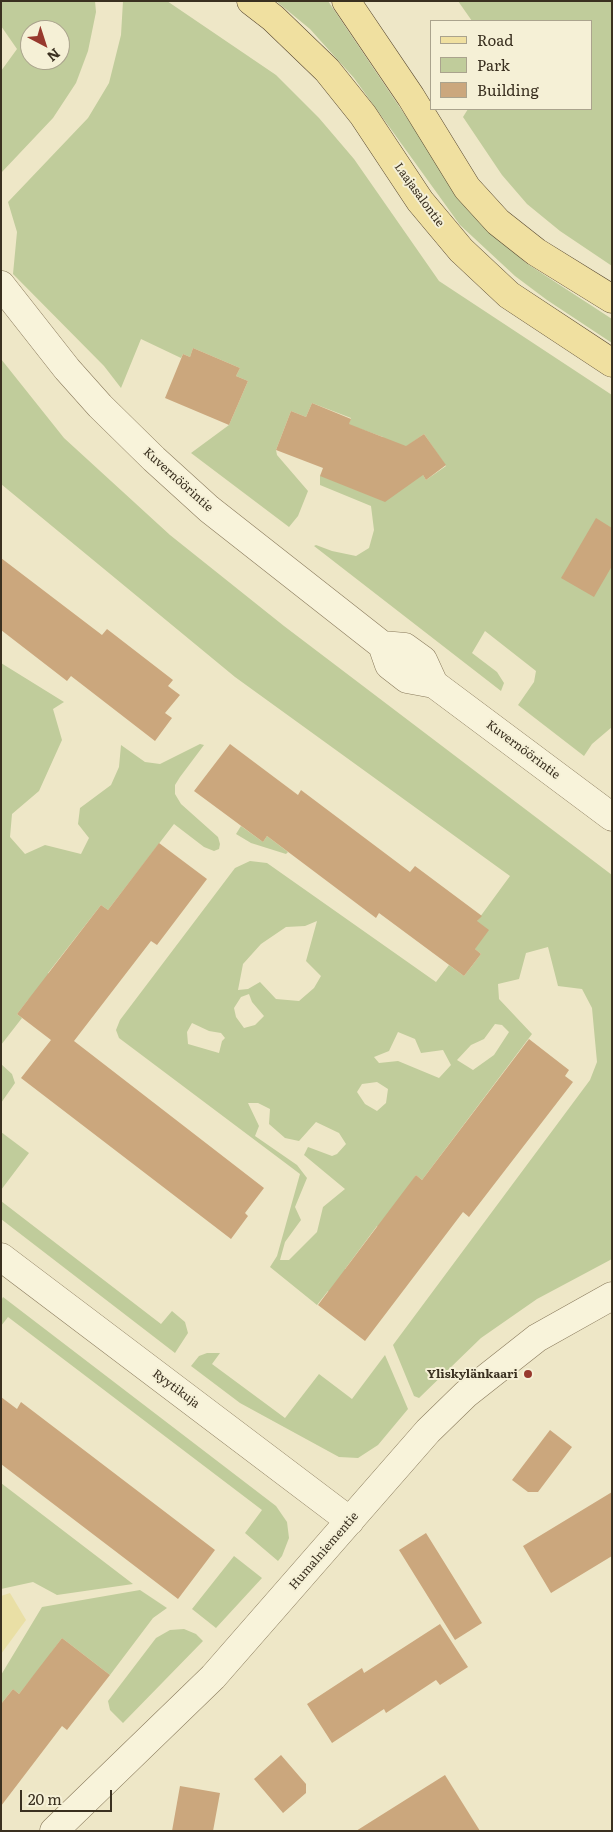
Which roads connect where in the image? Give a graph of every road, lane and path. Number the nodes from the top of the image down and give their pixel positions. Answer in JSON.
{"nodes":[{"id":1,"x":251,"y":1,"type":"edge"},
{"id":2,"x":346,"y":1,"type":"edge"},
{"id":3,"x":1,"y":285,"type":"edge"},
{"id":4,"x":612,"y":299,"type":"edge"},
{"id":5,"x":612,"y":363,"type":"edge"},
{"id":6,"x":612,"y":816,"type":"edge"},
{"id":7,"x":1,"y":1257,"type":"edge"},
{"id":8,"x":612,"y":1296,"type":"edge"},
{"id":9,"x":350,"y":1521,"type":"junction"},
{"id":10,"x":54,"y":1831,"type":"edge"}],
"edges":[{"from":1,"to":5,"type":"main road","name":"Laajasalontie"},
{"from":2,"to":4,"type":"main road"},
{"from":3,"to":6,"type":"street","name":"Kuvernöörintie"},
{"from":7,"to":9,"type":"street","name":"Ryytikuja"},
{"from":8,"to":9,"type":"street","name":"Humalniementie"},
{"from":9,"to":10,"type":"street","name":"Humalniementie"}]}
